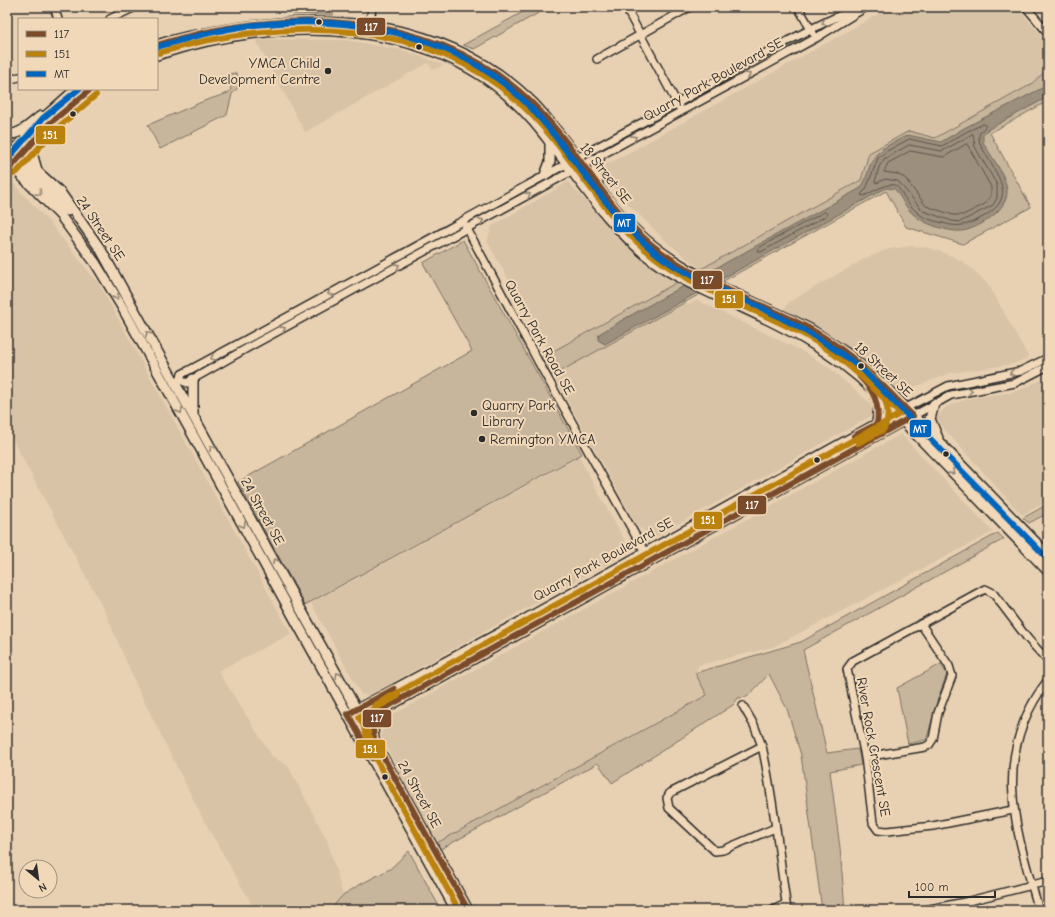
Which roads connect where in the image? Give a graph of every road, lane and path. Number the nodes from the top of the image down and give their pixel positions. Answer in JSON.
{"nodes":[{"id":1,"x":54,"y":7,"type":"edge"},
{"id":2,"x":135,"y":7,"type":"edge"},
{"id":3,"x":372,"y":7,"type":"edge"},
{"id":4,"x":690,"y":7,"type":"edge"},
{"id":5,"x":798,"y":7,"type":"edge"},
{"id":6,"x":860,"y":7,"type":"edge"},
{"id":7,"x":866,"y":7,"type":"edge"},
{"id":8,"x":1026,"y":7,"type":"edge"},
{"id":9,"x":626,"y":8,"type":"dead end"},
{"id":10,"x":58,"y":18,"type":"edge"},
{"id":11,"x":112,"y":18,"type":"edge"},
{"id":12,"x":811,"y":29,"type":"junction"},
{"id":13,"x":369,"y":30,"type":"junction"},
{"id":14,"x":1048,"y":33,"type":"edge"},
{"id":15,"x":640,"y":35,"type":"junction"},
{"id":16,"x":816,"y":38,"type":"junction"},
{"id":17,"x":158,"y":45,"type":"edge"},
{"id":18,"x":158,"y":55,"type":"edge"},
{"id":19,"x":597,"y":60,"type":"dead end"},
{"id":20,"x":18,"y":77,"type":"edge"},
{"id":21,"x":11,"y":79,"type":"dead end"},
{"id":22,"x":75,"y":90,"type":"edge"},
{"id":23,"x":90,"y":90,"type":"edge"},
{"id":24,"x":677,"y":104,"type":"junction"},
{"id":25,"x":681,"y":112,"type":"junction"},
{"id":26,"x":48,"y":114,"type":"junction"},
{"id":27,"x":7,"y":134,"type":"edge"},
{"id":28,"x":33,"y":141,"type":"junction"},
{"id":29,"x":550,"y":142,"type":"junction"},
{"id":30,"x":7,"y":144,"type":"edge"},
{"id":31,"x":600,"y":156,"type":"junction"},
{"id":32,"x":576,"y":158,"type":"junction"},
{"id":33,"x":11,"y":160,"type":"edge"},
{"id":34,"x":583,"y":166,"type":"junction"},
{"id":35,"x":568,"y":168,"type":"junction"},
{"id":36,"x":37,"y":170,"type":"junction"},
{"id":37,"x":545,"y":175,"type":"junction"},
{"id":38,"x":599,"y":188,"type":"junction"},
{"id":39,"x":462,"y":220,"type":"junction"},
{"id":40,"x":84,"y":224,"type":"junction"},
{"id":41,"x":467,"y":228,"type":"junction"},
{"id":42,"x":346,"y":284,"type":"junction"},
{"id":43,"x":350,"y":292,"type":"junction"},
{"id":44,"x":1048,"y":358,"type":"edge"},
{"id":45,"x":1048,"y":366,"type":"edge"},
{"id":46,"x":193,"y":379,"type":"junction"},
{"id":47,"x":177,"y":381,"type":"junction"},
{"id":48,"x":874,"y":391,"type":"junction"},
{"id":49,"x":934,"y":404,"type":"junction"},
{"id":50,"x":906,"y":408,"type":"junction"},
{"id":51,"x":896,"y":413,"type":"junction"},
{"id":52,"x":193,"y":414,"type":"junction"},
{"id":53,"x":913,"y":416,"type":"junction"},
{"id":54,"x":903,"y":421,"type":"junction"},
{"id":55,"x":876,"y":424,"type":"junction"},
{"id":56,"x":943,"y":447,"type":"junction"},
{"id":57,"x":644,"y":552,"type":"junction"},
{"id":58,"x":1048,"y":555,"type":"edge"},
{"id":59,"x":650,"y":562,"type":"junction"},
{"id":60,"x":1048,"y":571,"type":"edge"},
{"id":61,"x":921,"y":624,"type":"junction"},
{"id":62,"x":1048,"y":661,"type":"edge"},
{"id":63,"x":1048,"y":680,"type":"edge"},
{"id":64,"x":743,"y":706,"type":"dead end"},
{"id":65,"x":357,"y":709,"type":"junction"},
{"id":66,"x":381,"y":710,"type":"junction"},
{"id":67,"x":348,"y":714,"type":"junction"},
{"id":68,"x":363,"y":720,"type":"junction"},
{"id":69,"x":354,"y":725,"type":"junction"},
{"id":70,"x":374,"y":740,"type":"junction"},
{"id":71,"x":762,"y":746,"type":"junction"},
{"id":72,"x":864,"y":757,"type":"junction"},
{"id":73,"x":1013,"y":810,"type":"junction"},
{"id":74,"x":775,"y":828,"type":"junction"},
{"id":75,"x":1048,"y":881,"type":"edge"},
{"id":76,"x":1032,"y":885,"type":"junction"},
{"id":77,"x":786,"y":907,"type":"edge"},
{"id":78,"x":456,"y":910,"type":"edge"},
{"id":79,"x":468,"y":910,"type":"edge"},
{"id":80,"x":774,"y":910,"type":"edge"},
{"id":81,"x":925,"y":910,"type":"edge"},
{"id":82,"x":1039,"y":910,"type":"edge"}],
"edges":[{"from":1,"to":10,"type":"street"},
{"from":2,"to":11,"type":"street"},
{"from":3,"to":13,"type":"street"},
{"from":4,"to":15,"type":"street"},
{"from":5,"to":12,"type":"street"},
{"from":6,"to":12,"type":"street","name":"Quarry Park Boulevard SE","one_way":true},
{"from":7,"to":16,"type":"street","name":"Quarry Park Boulevard SE"},
{"from":8,"to":14,"type":"street"},
{"from":9,"to":15,"type":"street"},
{"from":12,"to":16,"type":"street"},
{"from":12,"to":24,"type":"street","name":"Quarry Park Boulevard SE"},
{"from":13,"to":17,"type":"main road","name":"18 Street SE"},
{"from":13,"to":18,"type":"main road","name":"18 Street SE"},
{"from":13,"to":29,"type":"main road","name":"18 Street SE"},
{"from":13,"to":32,"type":"main road","name":"18 Street SE"},
{"from":15,"to":19,"type":"street"},
{"from":15,"to":24,"type":"street"},
{"from":25,"to":16,"type":"street","name":"Quarry Park Boulevard SE","one_way":true},
{"from":20,"to":21,"type":"street"},
{"from":22,"to":26,"type":"main road"},
{"from":23,"to":28,"type":"main road"},
{"from":24,"to":25,"type":"street"},
{"from":24,"to":32,"type":"street","name":"Quarry Park Boulevard SE"},
{"from":31,"to":25,"type":"street","name":"Quarry Park Boulevard SE","one_way":true},
{"from":26,"to":27,"type":"main road"},
{"from":26,"to":33,"type":"main road"},
{"from":28,"to":33,"type":"main road"},
{"from":28,"to":36,"type":"main road"},
{"from":29,"to":35,"type":"main road","name":"18 Street SE"},
{"from":29,"to":37,"type":"main road"},
{"from":30,"to":33,"type":"main road","name":"24 Street SE"},
{"from":31,"to":34,"type":"street","name":"Quarry Park Boulevard SE"},
{"from":31,"to":38,"type":"main road"},
{"from":32,"to":34,"type":"main road","name":"18 Street SE"},
{"from":32,"to":35,"type":"street","name":"Quarry Park Boulevard SE"},
{"from":33,"to":36,"type":"main road","name":"24 Street SE"},
{"from":33,"to":40,"type":"main road"},
{"from":33,"to":67,"type":"main road","name":"24 Street SE","one_way":true},
{"from":34,"to":35,"type":"street","name":"Quarry Park Boulevard SE"},
{"from":34,"to":38,"type":"main road","name":"18 Street SE"},
{"from":35,"to":37,"type":"street"},
{"from":41,"to":35,"type":"street","one_way":true},
{"from":35,"to":48,"type":"main road","name":"18 Street SE"},
{"from":36,"to":40,"type":"main road","name":"24 Street SE"},
{"from":37,"to":39,"type":"street"},
{"from":38,"to":50,"type":"main road","name":"18 Street SE"},
{"from":39,"to":41,"type":"street","name":"Quarry Park Road SE"},
{"from":39,"to":42,"type":"street"},
{"from":47,"to":40,"type":"main road","name":"24 Street SE","one_way":true},
{"from":43,"to":41,"type":"street","one_way":true},
{"from":41,"to":57,"type":"street","name":"Quarry Park Road SE"},
{"from":42,"to":43,"type":"street"},
{"from":42,"to":47,"type":"street","one_way":true},
{"from":46,"to":43,"type":"street","one_way":true},
{"from":44,"to":50,"type":"street","name":"Quarry Park Boulevard SE","one_way":true},
{"from":49,"to":45,"type":"street","name":"Quarry Park Boulevard SE","one_way":true},
{"from":46,"to":47,"type":"street"},
{"from":46,"to":52,"type":"main road"},
{"from":47,"to":52,"type":"main road","name":"24 Street SE"},
{"from":48,"to":51,"type":"main road","name":"18 Street SE"},
{"from":48,"to":55,"type":"main road"},
{"from":49,"to":53,"type":"street","name":"Quarry Park Boulevard SE"},
{"from":49,"to":56,"type":"main road"},
{"from":50,"to":51,"type":"main road","name":"Quarry Park Boulevard SE"},
{"from":50,"to":53,"type":"main road","name":"18 Street SE"},
{"from":51,"to":54,"type":"main road","name":"18 Street SE"},
{"from":51,"to":55,"type":"main road","name":"Quarry Park Boulevard SE"},
{"from":65,"to":52,"type":"main road","name":"24 Street SE","one_way":true},
{"from":53,"to":54,"type":"main road","name":"Quarry Park Boulevard SE"},
{"from":53,"to":56,"type":"main road","name":"18 Street SE"},
{"from":54,"to":59,"type":"main road","name":"Quarry Park Boulevard SE"},
{"from":54,"to":60,"type":"main road","name":"18 Street SE","one_way":true},
{"from":55,"to":57,"type":"main road","name":"Quarry Park Boulevard SE"},
{"from":56,"to":58,"type":"main road","name":"18 Street SE"},
{"from":57,"to":59,"type":"street","name":"Quarry Park Road SE"},
{"from":57,"to":65,"type":"main road","name":"Quarry Park Boulevard SE"},
{"from":59,"to":66,"type":"main road","name":"Quarry Park Boulevard SE"},
{"from":61,"to":62,"type":"street","name":"River Rock Crescent SE"},
{"from":61,"to":72,"type":"street","name":"River Rock Crescent SE"},
{"from":61,"to":72,"type":"street"},
{"from":63,"to":73,"type":"street"},
{"from":64,"to":71,"type":"street"},
{"from":65,"to":67,"type":"main road","name":"Quarry Park Boulevard SE"},
{"from":65,"to":68,"type":"main road","name":"24 Street SE"},
{"from":66,"to":68,"type":"main road","name":"Quarry Park Boulevard SE"},
{"from":66,"to":70,"type":"main road"},
{"from":67,"to":69,"type":"main road","name":"24 Street SE"},
{"from":68,"to":69,"type":"main road","name":"Quarry Park Boulevard SE"},
{"from":68,"to":70,"type":"main road","name":"24 Street SE"},
{"from":69,"to":78,"type":"main road","name":"24 Street SE"},
{"from":70,"to":79,"type":"main road","name":"24 Street SE"},
{"from":71,"to":74,"type":"street"},
{"from":71,"to":74,"type":"street"},
{"from":72,"to":73,"type":"street","name":"River Rock Crescent SE"},
{"from":73,"to":76,"type":"street"},
{"from":74,"to":77,"type":"street"},
{"from":75,"to":76,"type":"street"},
{"from":76,"to":81,"type":"street"},
{"from":76,"to":82,"type":"street"},
{"from":77,"to":80,"type":"street"}]}
